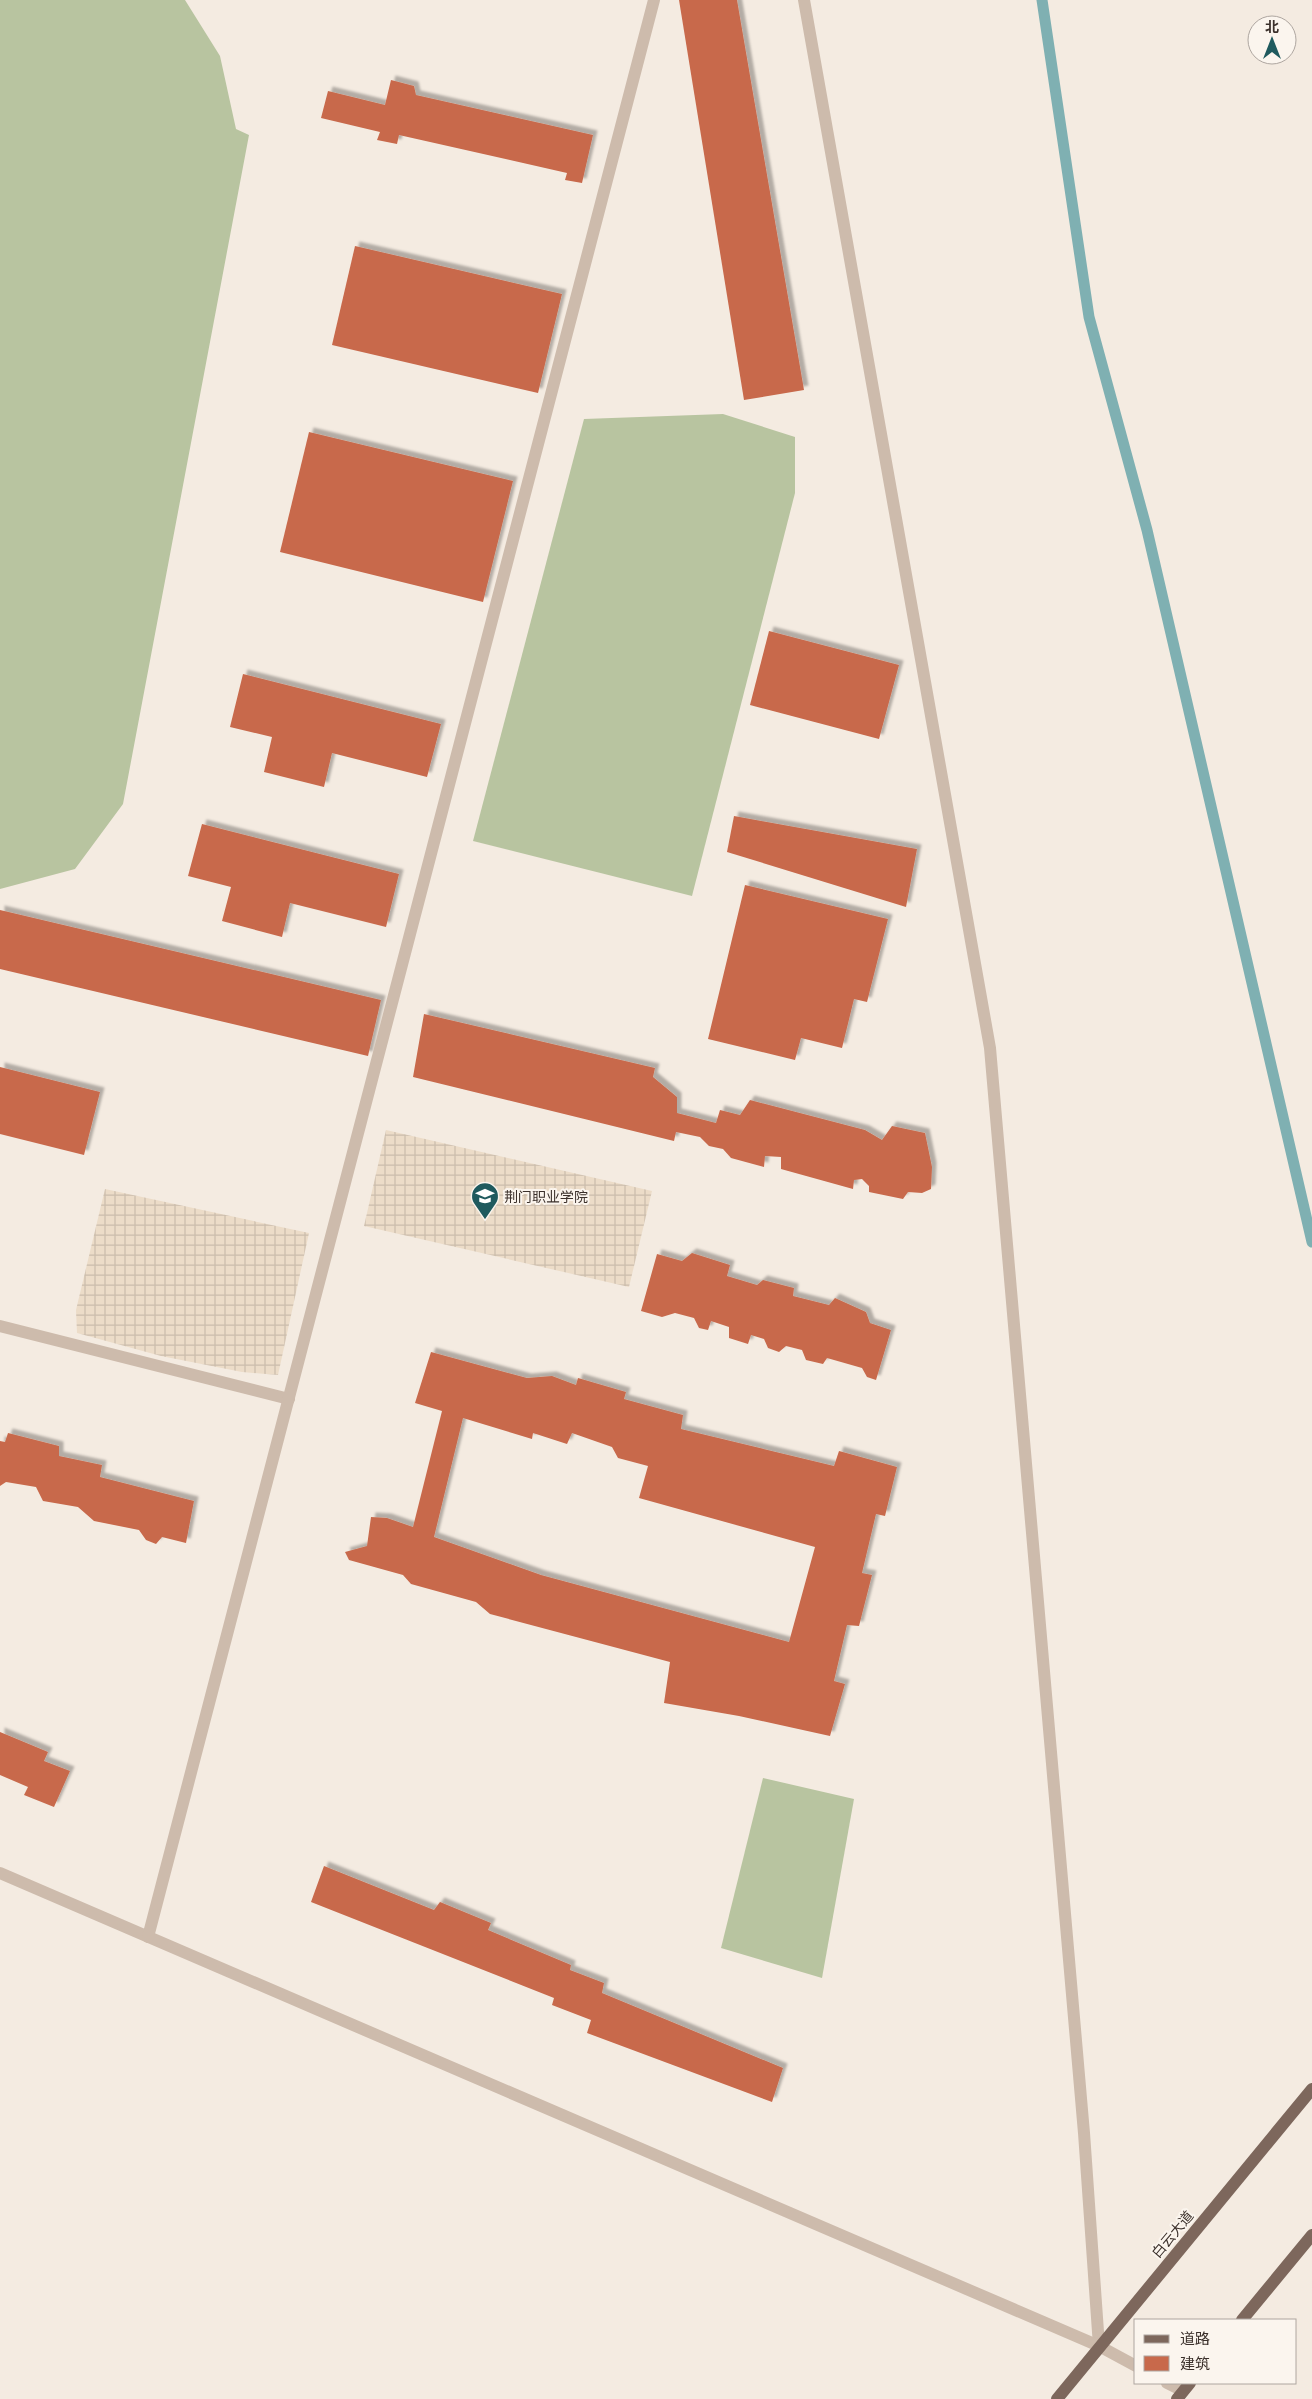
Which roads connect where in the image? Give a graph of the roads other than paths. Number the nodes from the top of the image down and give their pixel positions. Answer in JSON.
{"nodes":[{"id":1,"x":654,"y":0,"type":"edge"},
{"id":2,"x":804,"y":0,"type":"edge"},
{"id":3,"x":0,"y":1326,"type":"edge"},
{"id":4,"x":289,"y":1399,"type":"junction"},
{"id":5,"x":0,"y":1873,"type":"edge"},
{"id":6,"x":148,"y":1937,"type":"junction"},
{"id":7,"x":1312,"y":2089,"type":"edge"},
{"id":8,"x":1312,"y":2235,"type":"edge"},
{"id":9,"x":1243,"y":2319,"type":"edge"},
{"id":10,"x":1099,"y":2346,"type":"junction"},
{"id":11,"x":1134,"y":2365,"type":"edge"},
{"id":12,"x":1169,"y":2384,"type":"edge"},
{"id":13,"x":1183,"y":2391,"type":"edge"},
{"id":14,"x":1057,"y":2399,"type":"edge"}],
"edges":[{"from":1,"to":4,"type":"street"},
{"from":2,"to":10,"type":"street"},
{"from":3,"to":4,"type":"street"},
{"from":4,"to":6,"type":"street"},
{"from":5,"to":6,"type":"street"},
{"from":6,"to":10,"type":"street"},
{"from":7,"to":10,"type":"main road","name":"白云大道"},
{"from":8,"to":9,"type":"main road"},
{"from":10,"to":11,"type":"street"},
{"from":10,"to":14,"type":"main road","name":"白云大道"},
{"from":12,"to":13,"type":"street"}]}
